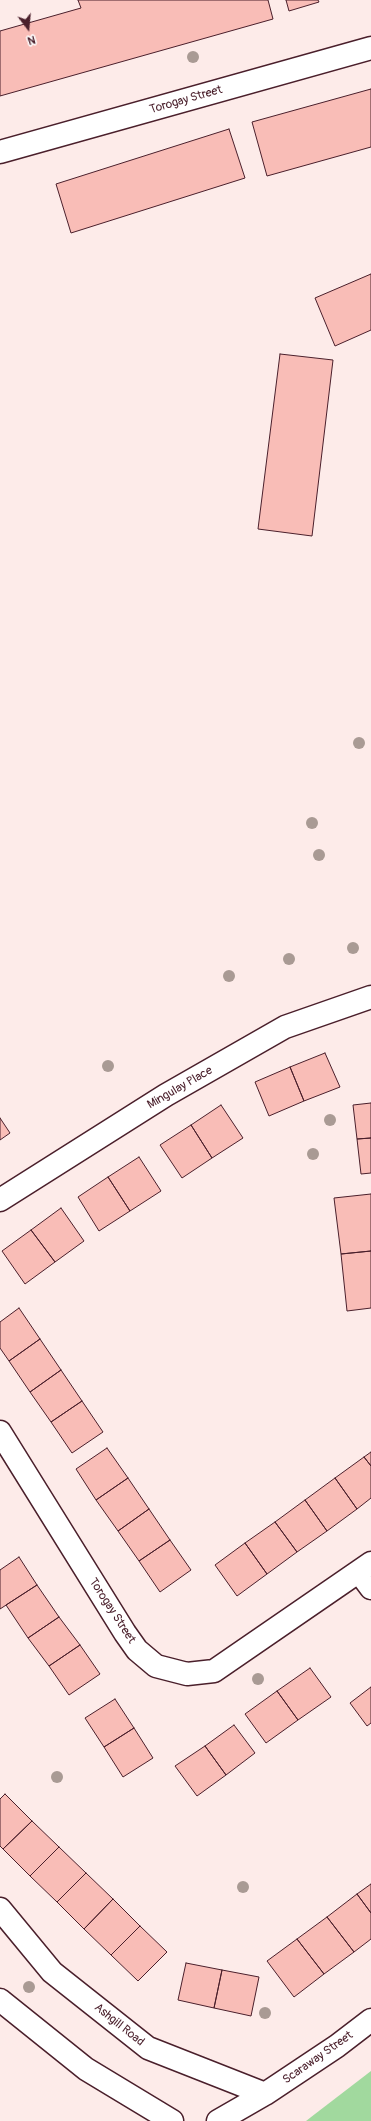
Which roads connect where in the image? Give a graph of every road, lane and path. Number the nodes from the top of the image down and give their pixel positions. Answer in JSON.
{"nodes":[{"id":1,"x":371,"y":48,"type":"edge"},
{"id":2,"x":0,"y":152,"type":"edge"},
{"id":3,"x":371,"y":997,"type":"edge"},
{"id":4,"x":0,"y":1200,"type":"edge"},
{"id":5,"x":0,"y":1432,"type":"edge"},
{"id":6,"x":367,"y":1574,"type":"edge"},
{"id":7,"x":0,"y":1909,"type":"edge"},
{"id":8,"x":0,"y":2000,"type":"edge"},
{"id":9,"x":371,"y":2020,"type":"edge"},
{"id":10,"x":264,"y":2094,"type":"junction"},
{"id":11,"x":172,"y":2121,"type":"edge"},
{"id":12,"x":218,"y":2121,"type":"edge"}],
"edges":[{"from":1,"to":2,"type":"street","name":"Torogay Street"},
{"from":3,"to":4,"type":"street","name":"Mingulay Place"},
{"from":5,"to":6,"type":"street","name":"Torogay Street"},
{"from":7,"to":10,"type":"street","name":"Ashgill Road"},
{"from":8,"to":11,"type":"street"},
{"from":9,"to":10,"type":"street","name":"Scaraway Street"},
{"from":10,"to":12,"type":"street"}]}
